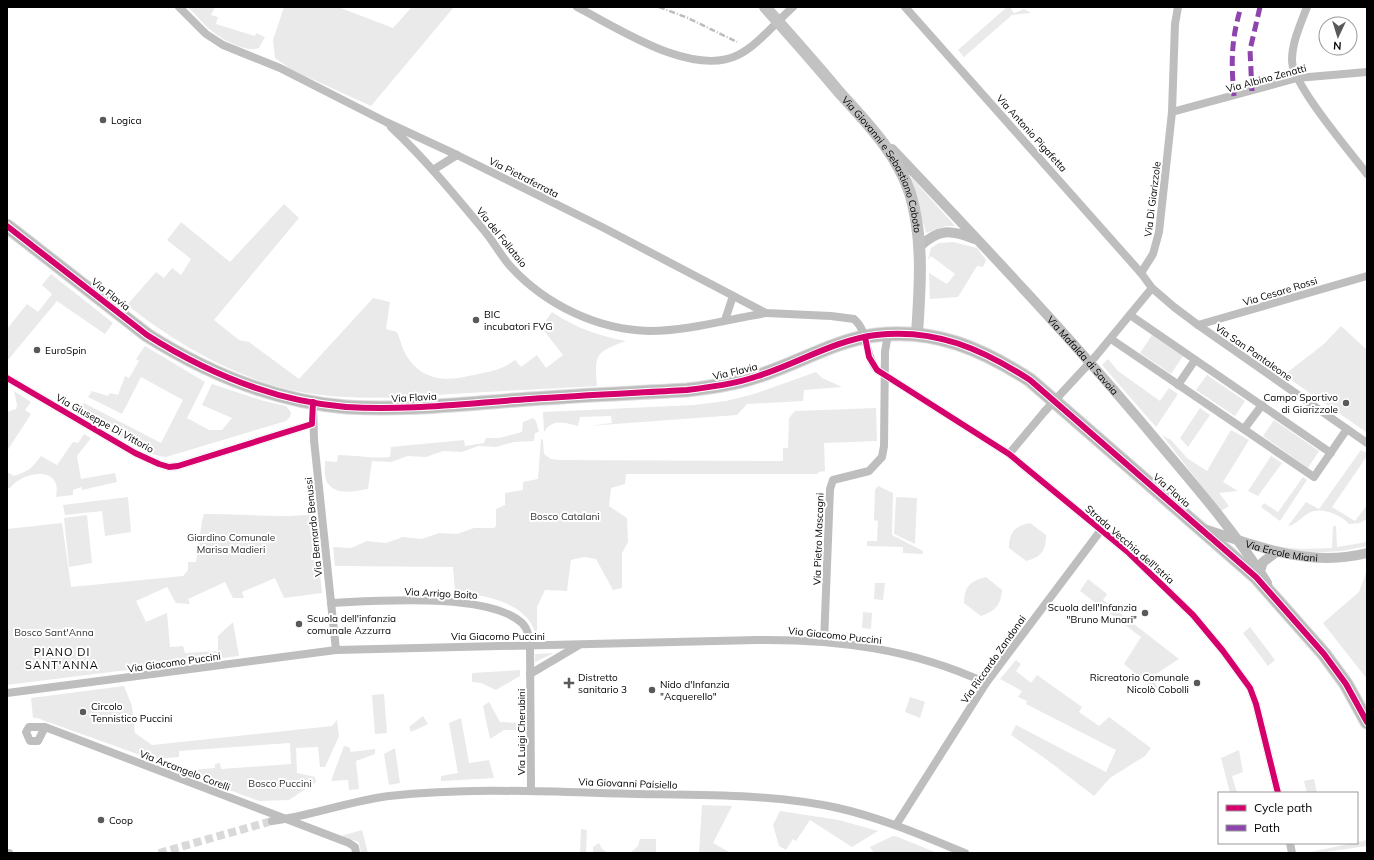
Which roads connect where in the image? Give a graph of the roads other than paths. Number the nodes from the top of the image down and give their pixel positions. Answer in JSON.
{"nodes":[{"id":1,"x":179,"y":7,"type":"edge"},
{"id":2,"x":577,"y":7,"type":"edge"},
{"id":3,"x":766,"y":7,"type":"edge"},
{"id":4,"x":793,"y":7,"type":"edge"},
{"id":5,"x":905,"y":7,"type":"edge"},
{"id":6,"x":1178,"y":7,"type":"edge"},
{"id":7,"x":1307,"y":7,"type":"edge"},
{"id":8,"x":778,"y":21,"type":"junction"},
{"id":9,"x":1367,"y":72,"type":"edge"},
{"id":10,"x":1296,"y":78,"type":"junction"},
{"id":11,"x":1172,"y":112,"type":"junction"},
{"id":12,"x":386,"y":122,"type":"junction"},
{"id":13,"x":870,"y":127,"type":"junction"},
{"id":14,"x":457,"y":155,"type":"junction"},
{"id":15,"x":433,"y":170,"type":"junction"},
{"id":16,"x":1367,"y":174,"type":"edge"},
{"id":17,"x":7,"y":226,"type":"edge"},
{"id":18,"x":979,"y":241,"type":"junction"},
{"id":19,"x":919,"y":247,"type":"junction"},
{"id":20,"x":1141,"y":273,"type":"junction"},
{"id":21,"x":1367,"y":276,"type":"edge"},
{"id":22,"x":1152,"y":288,"type":"junction"},
{"id":23,"x":733,"y":296,"type":"junction"},
{"id":24,"x":766,"y":313,"type":"junction"},
{"id":25,"x":1130,"y":315,"type":"junction"},
{"id":26,"x":725,"y":320,"type":"junction"},
{"id":27,"x":1198,"y":325,"type":"junction"},
{"id":28,"x":917,"y":334,"type":"junction"},
{"id":29,"x":888,"y":335,"type":"junction"},
{"id":30,"x":865,"y":337,"type":"junction"},
{"id":31,"x":1111,"y":338,"type":"junction"},
{"id":32,"x":1195,"y":360,"type":"junction"},
{"id":33,"x":885,"y":376,"type":"junction"},
{"id":34,"x":7,"y":378,"type":"edge"},
{"id":35,"x":1178,"y":384,"type":"junction"},
{"id":36,"x":313,"y":402,"type":"junction"},
{"id":37,"x":1262,"y":405,"type":"junction"},
{"id":38,"x":312,"y":424,"type":"junction"},
{"id":39,"x":1244,"y":429,"type":"junction"},
{"id":40,"x":1347,"y":429,"type":"junction"},
{"id":41,"x":1367,"y":442,"type":"edge"},
{"id":42,"x":1331,"y":453,"type":"junction"},
{"id":43,"x":1009,"y":454,"type":"junction"},
{"id":44,"x":1199,"y":527,"type":"junction"},
{"id":45,"x":1100,"y":530,"type":"junction"},
{"id":46,"x":1236,"y":539,"type":"junction"},
{"id":47,"x":1275,"y":553,"type":"junction"},
{"id":48,"x":1367,"y":553,"type":"edge"},
{"id":49,"x":1260,"y":571,"type":"junction"},
{"id":50,"x":1277,"y":598,"type":"junction"},
{"id":51,"x":331,"y":603,"type":"junction"},
{"id":52,"x":824,"y":642,"type":"junction"},
{"id":53,"x":580,"y":645,"type":"junction"},
{"id":54,"x":530,"y":646,"type":"junction"},
{"id":55,"x":336,"y":650,"type":"junction"},
{"id":56,"x":530,"y":674,"type":"junction"},
{"id":57,"x":986,"y":683,"type":"junction"},
{"id":58,"x":7,"y":693,"type":"edge"},
{"id":59,"x":1367,"y":722,"type":"edge"},
{"id":60,"x":45,"y":727,"type":"dead end"},
{"id":61,"x":531,"y":790,"type":"junction"},
{"id":62,"x":1278,"y":792,"type":"edge"},
{"id":63,"x":284,"y":819,"type":"junction"},
{"id":64,"x":274,"y":822,"type":"tunnel mouth"},
{"id":65,"x":896,"y":825,"type":"junction"},
{"id":66,"x":356,"y":853,"type":"edge"},
{"id":67,"x":965,"y":853,"type":"edge"}],
"edges":[{"from":1,"to":12,"type":"street","name":"Via Pietraferrata"},
{"from":2,"to":8,"type":"street"},
{"from":3,"to":8,"type":"main road","name":"Via Giovanni e Sebastiano Caboto"},
{"from":4,"to":8,"type":"street"},
{"from":5,"to":20,"type":"street","name":"Via Antonio Pigafetta"},
{"from":6,"to":11,"type":"street","name":"Via Di Giarizzole"},
{"from":7,"to":10,"type":"street"},
{"from":8,"to":13,"type":"main road","name":"Via Giovanni e Sebastiano Caboto"},
{"from":9,"to":10,"type":"street","name":"Via Albino Zenatti"},
{"from":10,"to":11,"type":"street","name":"Via Albino Zenatti"},
{"from":10,"to":16,"type":"street"},
{"from":11,"to":20,"type":"street","name":"Via Di Giarizzole"},
{"from":12,"to":14,"type":"street","name":"Via Pietraferrata"},
{"from":12,"to":15,"type":"street","name":"Via del Follatoio"},
{"from":13,"to":18,"type":"street","name":"Via Mafalda di Savoia"},
{"from":13,"to":19,"type":"main road","name":"Via Giovanni e Sebastiano Caboto"},
{"from":14,"to":15,"type":"street"},
{"from":14,"to":23,"type":"street","name":"Via Pietraferrata"},
{"from":15,"to":26,"type":"street","name":"Via del Follatoio"},
{"from":17,"to":36,"type":"main road","name":"Via Flavia"},
{"from":18,"to":19,"type":"street"},
{"from":18,"to":46,"type":"street","name":"Via Mafalda di Savoia"},
{"from":19,"to":28,"type":"main road","name":"Via Giovanni e Sebastiano Caboto"},
{"from":20,"to":22,"type":"street"},
{"from":21,"to":27,"type":"street","name":"Via Cesare Rossi"},
{"from":22,"to":25,"type":"street"},
{"from":22,"to":27,"type":"street","name":"Via San Pantaleone"},
{"from":23,"to":24,"type":"street","name":"Via Pietraferrata"},
{"from":23,"to":26,"type":"street"},
{"from":24,"to":26,"type":"street","name":"Via del Follatoio"},
{"from":24,"to":30,"type":"street","name":"Via Pietraferrata"},
{"from":25,"to":31,"type":"street"},
{"from":25,"to":32,"type":"street"},
{"from":27,"to":40,"type":"street","name":"Via San Pantaleone"},
{"from":28,"to":29,"type":"main road","name":"Via Flavia"},
{"from":28,"to":44,"type":"main road","name":"Via Flavia"},
{"from":29,"to":30,"type":"main road","name":"Via Flavia"},
{"from":29,"to":33,"type":"street","name":"Via Pietro Mascagni"},
{"from":30,"to":33,"type":"street","name":"Strada Vecchia dell'Istria"},
{"from":30,"to":36,"type":"main road","name":"Via Flavia"},
{"from":31,"to":35,"type":"street"},
{"from":31,"to":43,"type":"street","bridge":true},
{"from":32,"to":35,"type":"street"},
{"from":32,"to":37,"type":"street"},
{"from":33,"to":43,"type":"street","name":"Strada Vecchia dell'Istria"},
{"from":33,"to":52,"type":"street","name":"Via Pietro Mascagni"},
{"from":34,"to":38,"type":"street","name":"Via Giuseppe Di Vittorio"},
{"from":35,"to":39,"type":"street"},
{"from":36,"to":38,"type":"street","name":"Via Bernardo Benussi"},
{"from":37,"to":39,"type":"street"},
{"from":37,"to":42,"type":"street"},
{"from":38,"to":51,"type":"street","name":"Via Bernardo Benussi"},
{"from":39,"to":42,"type":"street"},
{"from":40,"to":41,"type":"street","name":"Via San Pantaleone"},
{"from":40,"to":42,"type":"street"},
{"from":43,"to":45,"type":"street","name":"Strada Vecchia dell'Istria"},
{"from":44,"to":46,"type":"street","name":"Via Ercole Miani"},
{"from":44,"to":50,"type":"main road","name":"Via Flavia"},
{"from":45,"to":57,"type":"street","name":"Via Riccardo Zandonai"},
{"from":45,"to":62,"type":"street","name":"Strada Vecchia dell'Istria"},
{"from":46,"to":47,"type":"street","name":"Via Ercole Miani"},
{"from":46,"to":49,"type":"street","name":"Via Mafalda di Savoia"},
{"from":47,"to":48,"type":"street","name":"Via Ercole Miani"},
{"from":47,"to":49,"type":"street"},
{"from":49,"to":50,"type":"street","name":"Via Mafalda di Savoia"},
{"from":50,"to":59,"type":"main road","name":"Via Flavia"},
{"from":51,"to":54,"type":"street","name":"Via Arrigo Boito"},
{"from":51,"to":55,"type":"street","name":"Via Bernardo Benussi"},
{"from":52,"to":53,"type":"street","name":"Via Giacomo Puccini"},
{"from":52,"to":57,"type":"street","name":"Via Giacomo Puccini"},
{"from":53,"to":54,"type":"street","name":"Via Giacomo Puccini"},
{"from":53,"to":56,"type":"street"},
{"from":54,"to":55,"type":"street","name":"Via Giacomo Puccini"},
{"from":54,"to":56,"type":"street","name":"Via Luigi Cherubini"},
{"from":55,"to":58,"type":"street","name":"Via Giacomo Puccini"},
{"from":56,"to":61,"type":"street","name":"Via Luigi Cherubini"},
{"from":57,"to":65,"type":"street","name":"Via Riccardo Zandonai"},
{"from":60,"to":63,"type":"street","name":"Via Arcangelo Corelli"},
{"from":61,"to":63,"type":"street","name":"Via Giovanni Paisiello"},
{"from":61,"to":65,"type":"street","name":"Via Giovanni Paisiello"},
{"from":63,"to":64,"type":"street","name":"Via Giovanni Paisiello"},
{"from":63,"to":66,"type":"street","name":"Via Arcangelo Corelli"},
{"from":65,"to":67,"type":"street","name":"Via Giovanni Paisiello"}]}
